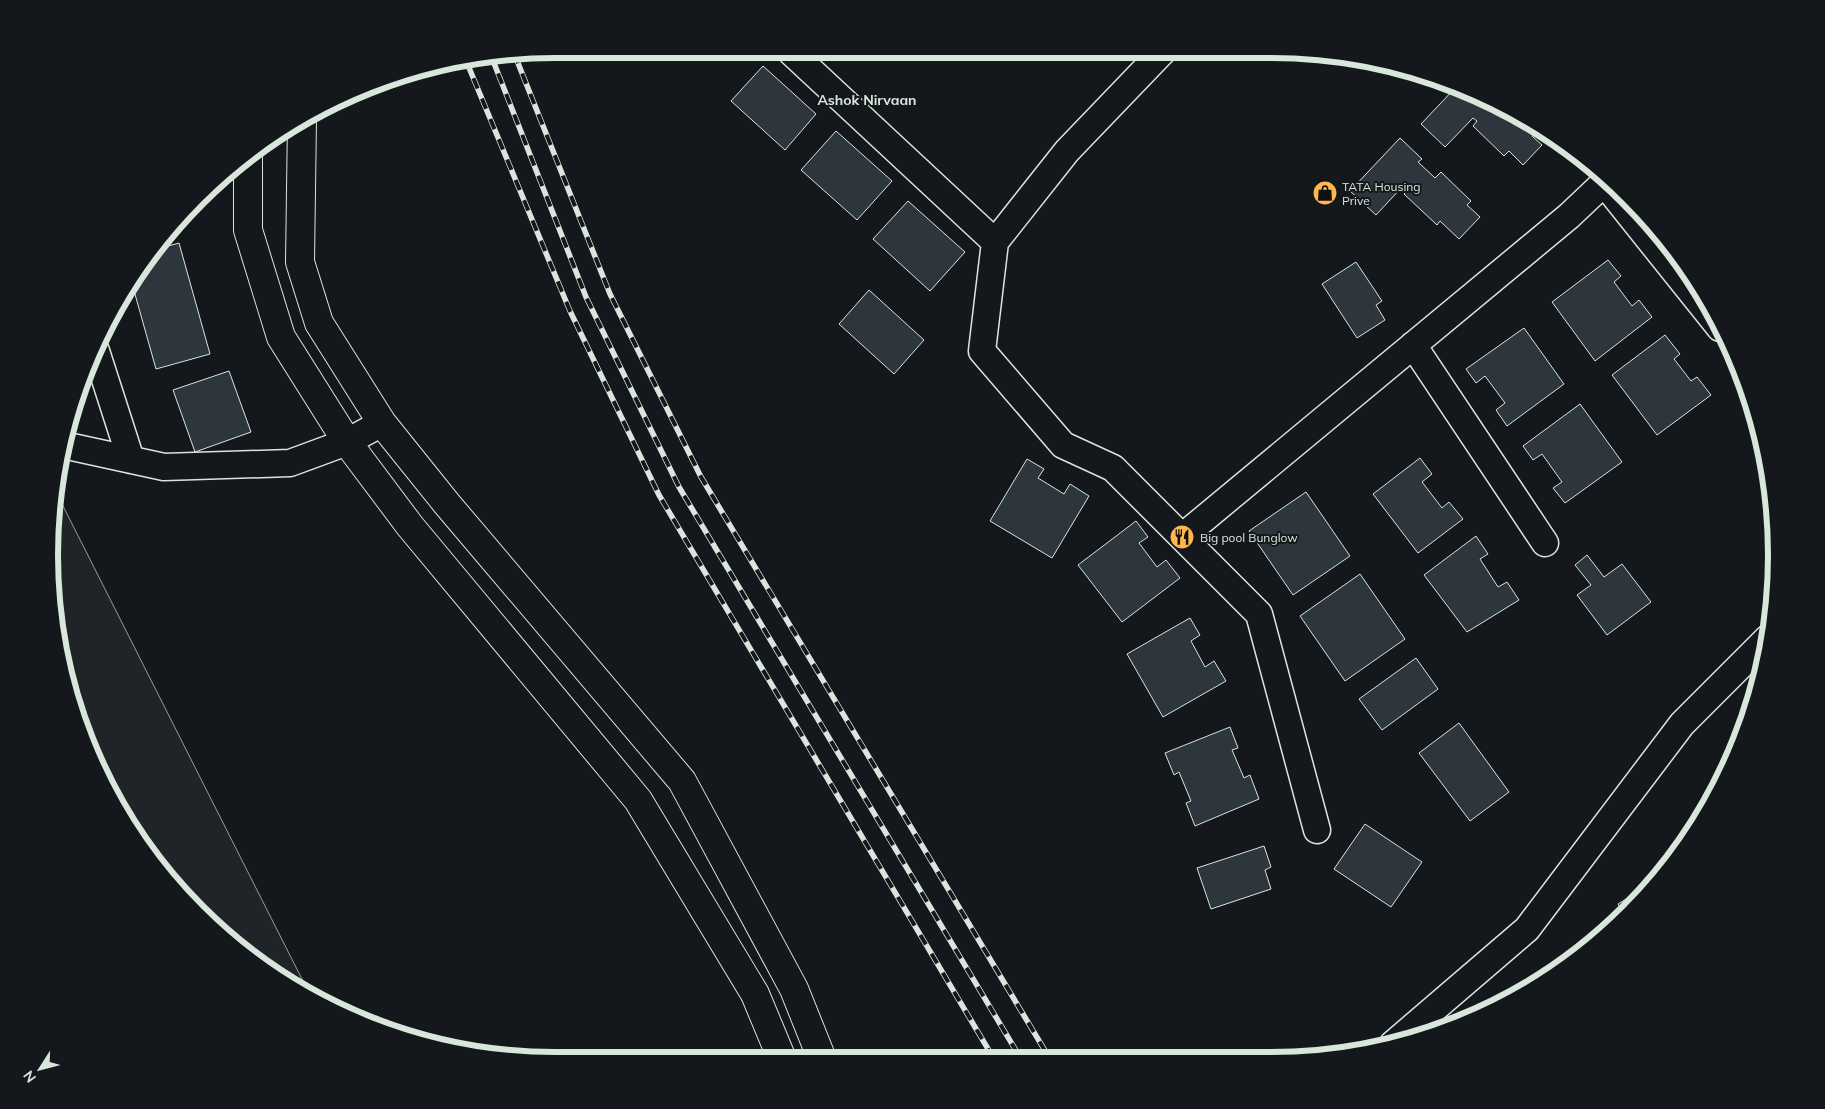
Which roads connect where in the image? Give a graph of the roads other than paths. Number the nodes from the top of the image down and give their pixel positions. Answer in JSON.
{"nodes":[{"id":1,"x":797,"y":58,"type":"edge"},
{"id":2,"x":1156,"y":58,"type":"edge"},
{"id":3,"x":302,"y":126,"type":"edge"},
{"id":4,"x":248,"y":163,"type":"edge"},
{"id":5,"x":1602,"y":185,"type":"edge"},
{"id":6,"x":1629,"y":211,"type":"edge"},
{"id":7,"x":995,"y":242,"type":"junction"},
{"id":8,"x":1694,"y":294,"type":"edge"},
{"id":9,"x":1413,"y":345,"type":"junction"},
{"id":10,"x":98,"y":358,"type":"edge"},
{"id":11,"x":382,"y":423,"type":"junction"},
{"id":12,"x":347,"y":442,"type":"junction"},
{"id":13,"x":70,"y":446,"type":"edge"},
{"id":14,"x":131,"y":460,"type":"junction"},
{"id":15,"x":1182,"y":536,"type":"junction"},
{"id":16,"x":1545,"y":543,"type":"dead end"},
{"id":17,"x":1759,"y":647,"type":"edge"},
{"id":18,"x":1317,"y":830,"type":"dead end"},
{"id":19,"x":1406,"y":1033,"type":"edge"},
{"id":20,"x":779,"y":1052,"type":"edge"},
{"id":21,"x":819,"y":1052,"type":"edge"}],
"edges":[{"from":1,"to":7,"type":"street"},
{"from":2,"to":7,"type":"street"},
{"from":3,"to":11,"type":"highway"},
{"from":4,"to":12,"type":"highway"},
{"from":5,"to":9,"type":"street"},
{"from":6,"to":8,"type":"street"},
{"from":7,"to":15,"type":"street"},
{"from":9,"to":15,"type":"street"},
{"from":9,"to":16,"type":"street"},
{"from":10,"to":14,"type":"street"},
{"from":11,"to":12,"type":"street"},
{"from":11,"to":21,"type":"highway"},
{"from":12,"to":14,"type":"street"},
{"from":12,"to":20,"type":"highway"},
{"from":13,"to":14,"type":"street"},
{"from":15,"to":18,"type":"street"},
{"from":17,"to":19,"type":"street"}]}
